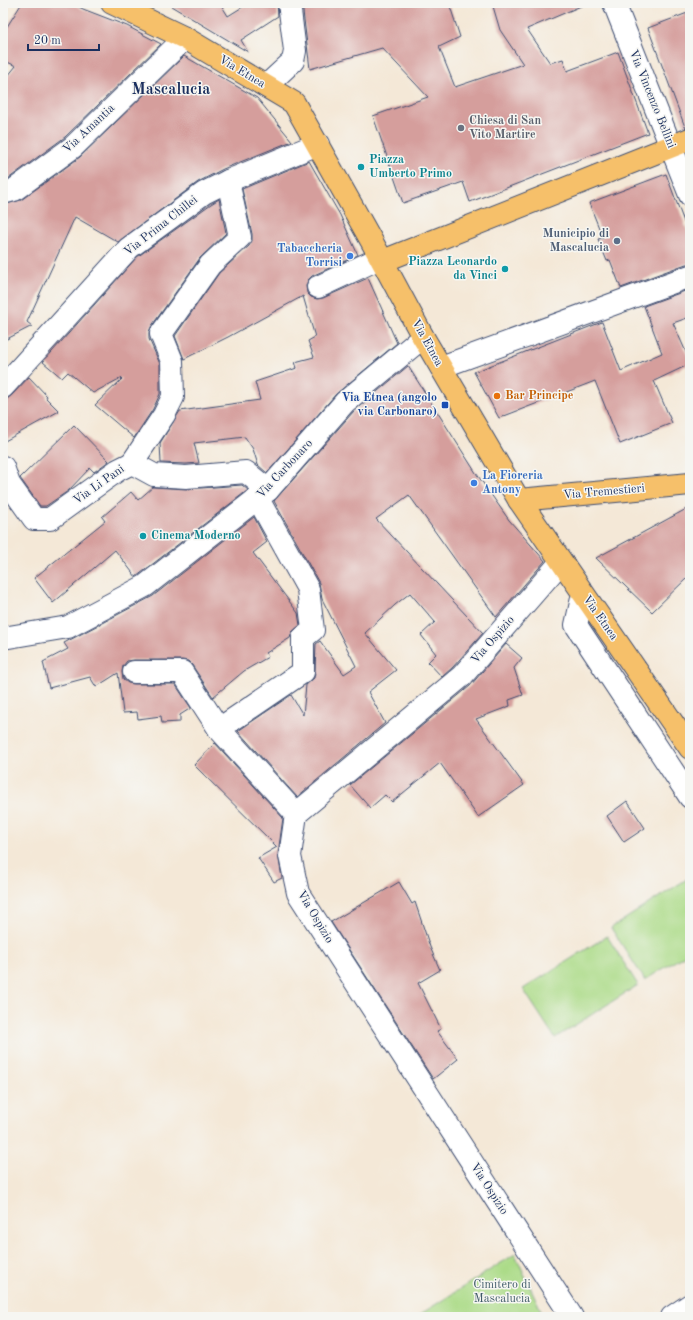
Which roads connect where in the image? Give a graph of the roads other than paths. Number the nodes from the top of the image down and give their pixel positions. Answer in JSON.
{"nodes":[{"id":1,"x":112,"y":3,"type":"edge"},
{"id":2,"x":289,"y":3,"type":"edge"},
{"id":3,"x":614,"y":3,"type":"edge"},
{"id":4,"x":184,"y":38,"type":"junction"},
{"id":5,"x":266,"y":86,"type":"junction"},
{"id":6,"x":681,"y":143,"type":"edge"},
{"id":7,"x":318,"y":144,"type":"junction"},
{"id":8,"x":228,"y":181,"type":"junction"},
{"id":9,"x":3,"y":193,"type":"edge"},
{"id":10,"x":690,"y":195,"type":"edge"},
{"id":11,"x":381,"y":260,"type":"junction"},
{"id":12,"x":690,"y":276,"type":"edge"},
{"id":13,"x":318,"y":287,"type":"dead end"},
{"id":14,"x":423,"y":337,"type":"junction"},
{"id":15,"x":441,"y":367,"type":"junction"},
{"id":16,"x":3,"y":387,"type":"edge"},
{"id":17,"x":132,"y":463,"type":"junction"},
{"id":18,"x":3,"y":466,"type":"edge"},
{"id":19,"x":690,"y":484,"type":"edge"},
{"id":20,"x":263,"y":494,"type":"junction"},
{"id":21,"x":519,"y":500,"type":"junction"},
{"id":22,"x":561,"y":562,"type":"junction"},
{"id":23,"x":583,"y":594,"type":"junction"},
{"id":24,"x":3,"y":638,"type":"edge"},
{"id":25,"x":134,"y":672,"type":"dead end"},
{"id":26,"x":637,"y":672,"type":"junction"},
{"id":27,"x":616,"y":686,"type":"junction"},
{"id":28,"x":219,"y":729,"type":"junction"},
{"id":29,"x":690,"y":748,"type":"edge"},
{"id":30,"x":690,"y":798,"type":"edge"},
{"id":31,"x":296,"y":814,"type":"junction"},
{"id":32,"x":690,"y":1305,"type":"edge"},
{"id":33,"x":572,"y":1317,"type":"edge"},
{"id":34,"x":672,"y":1317,"type":"edge"}],
"edges":[{"from":1,"to":4,"type":"main road","name":"Via Etnea"},
{"from":2,"to":5,"type":"street"},
{"from":3,"to":6,"type":"street","name":"Via Vincenzo Bellini"},
{"from":4,"to":5,"type":"main road","name":"Via Etnea"},
{"from":4,"to":9,"type":"street","name":"Via Amantia"},
{"from":5,"to":7,"type":"main road","name":"Via Etnea"},
{"from":6,"to":10,"type":"street","name":"Via Vincenzo Bellini"},
{"from":6,"to":11,"type":"main road"},
{"from":7,"to":8,"type":"street","name":"Via Prima Chillei"},
{"from":7,"to":11,"type":"main road","name":"Via Etnea"},
{"from":8,"to":16,"type":"street","name":"Via Prima Chillei"},
{"from":8,"to":17,"type":"street"},
{"from":11,"to":13,"type":"street"},
{"from":11,"to":14,"type":"main road","name":"Via Etnea"},
{"from":12,"to":15,"type":"street"},
{"from":14,"to":15,"type":"main road","name":"Via Etnea"},
{"from":14,"to":20,"type":"street","name":"Via Carbonaro"},
{"from":15,"to":21,"type":"main road","name":"Via Etnea"},
{"from":17,"to":18,"type":"street","name":"Via Li Pani"},
{"from":17,"to":20,"type":"street","name":"Via Li Pani"},
{"from":19,"to":21,"type":"main road","name":"Via Tremestieri"},
{"from":20,"to":24,"type":"street","name":"Via Carbonaro"},
{"from":20,"to":28,"type":"street"},
{"from":21,"to":22,"type":"main road","name":"Via Etnea"},
{"from":22,"to":23,"type":"main road","name":"Via Etnea"},
{"from":22,"to":31,"type":"street","name":"Via Ospizio"},
{"from":23,"to":26,"type":"main road","name":"Via Etnea"},
{"from":23,"to":27,"type":"street"},
{"from":25,"to":28,"type":"street"},
{"from":26,"to":27,"type":"street"},
{"from":26,"to":29,"type":"main road","name":"Via Etnea"},
{"from":27,"to":30,"type":"street"},
{"from":28,"to":31,"type":"street"},
{"from":31,"to":33,"type":"street","name":"Via Ospizio"},
{"from":32,"to":34,"type":"street"}]}
